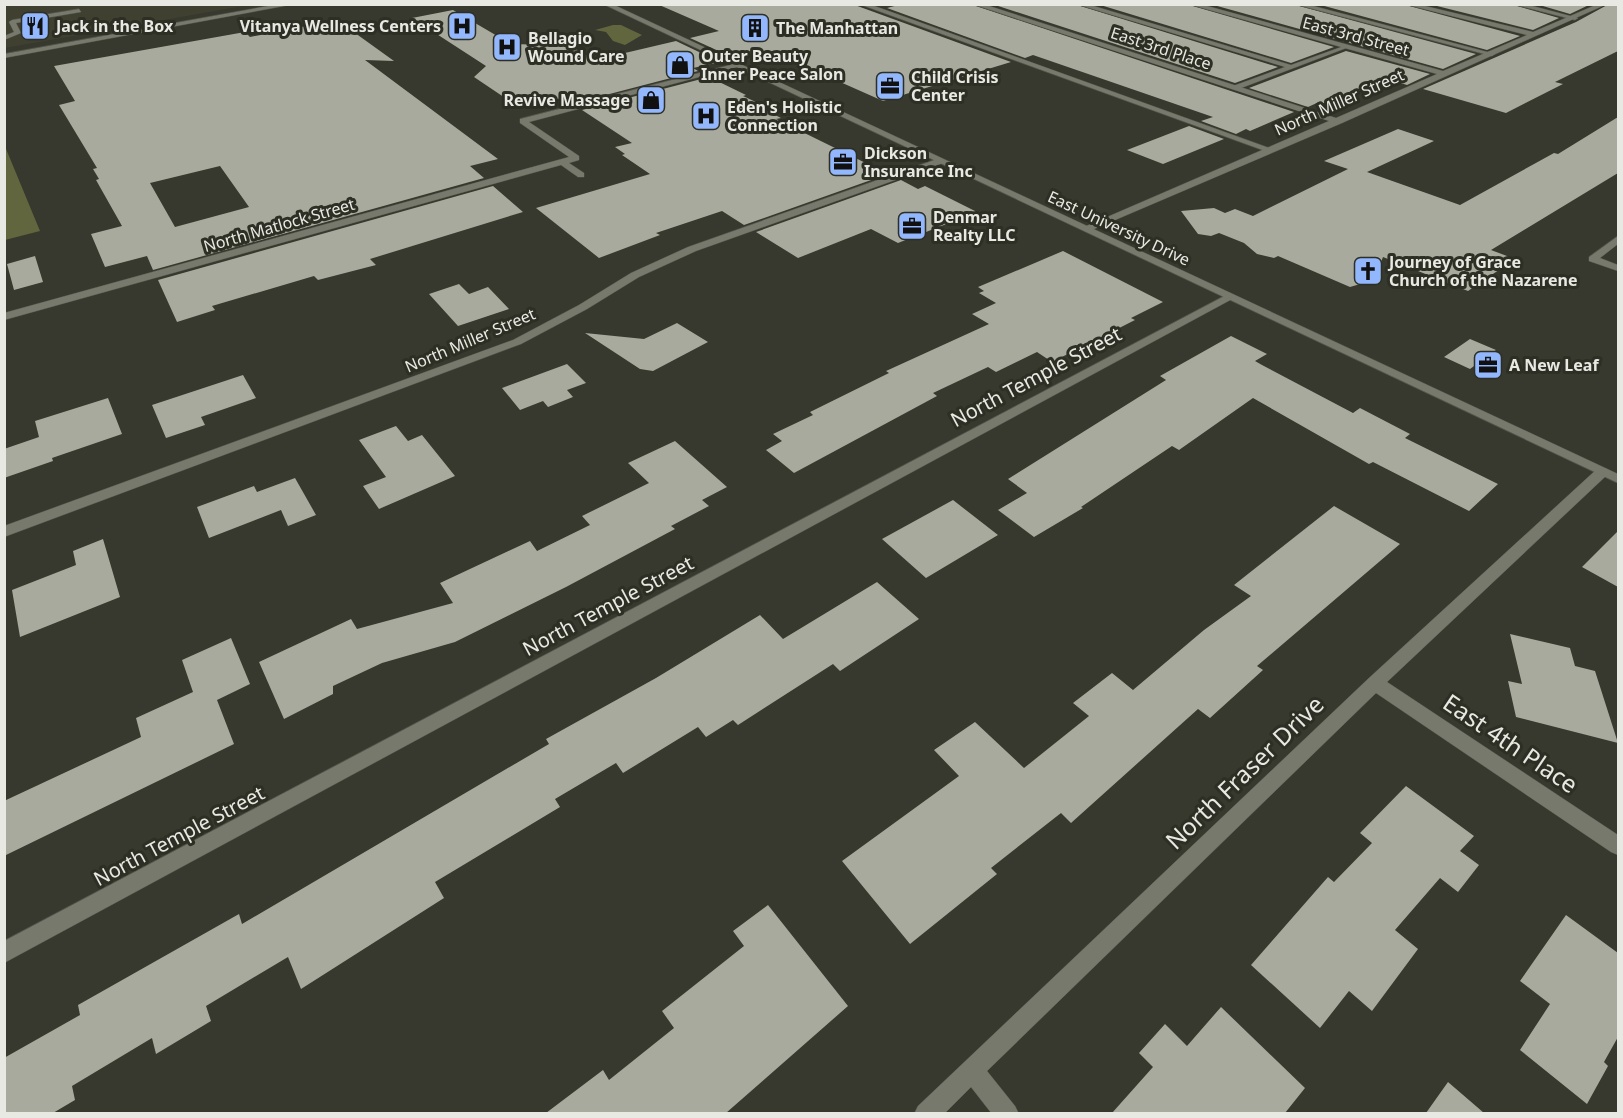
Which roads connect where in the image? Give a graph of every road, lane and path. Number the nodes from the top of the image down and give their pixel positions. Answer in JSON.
{"nodes":[{"id":1,"x":292,"y":4,"type":"edge"},
{"id":2,"x":606,"y":4,"type":"edge"},
{"id":3,"x":862,"y":4,"type":"edge"},
{"id":4,"x":975,"y":4,"type":"edge"},
{"id":5,"x":1079,"y":4,"type":"edge"},
{"id":6,"x":1191,"y":4,"type":"edge"},
{"id":7,"x":1297,"y":4,"type":"edge"},
{"id":8,"x":1407,"y":4,"type":"edge"},
{"id":9,"x":1515,"y":4,"type":"edge"},
{"id":10,"x":1604,"y":4,"type":"edge"},
{"id":11,"x":79,"y":11,"type":"dead end"},
{"id":12,"x":1575,"y":18,"type":"junction"},
{"id":13,"x":1536,"y":35,"type":"junction"},
{"id":14,"x":4,"y":38,"type":"edge"},
{"id":15,"x":1346,"y":47,"type":"junction"},
{"id":16,"x":1492,"y":54,"type":"junction"},
{"id":17,"x":4,"y":56,"type":"edge"},
{"id":18,"x":737,"y":66,"type":"junction"},
{"id":19,"x":1291,"y":67,"type":"junction"},
{"id":20,"x":1444,"y":74,"type":"junction"},
{"id":21,"x":1236,"y":88,"type":"junction"},
{"id":22,"x":1339,"y":121,"type":"junction"},
{"id":23,"x":1271,"y":150,"type":"junction"},
{"id":24,"x":940,"y":161,"type":"junction"},
{"id":25,"x":562,"y":162,"type":"junction"},
{"id":26,"x":580,"y":175,"type":"dead end"},
{"id":27,"x":1087,"y":229,"type":"junction"},
{"id":28,"x":1618,"y":239,"type":"edge"},
{"id":29,"x":1618,"y":268,"type":"edge"},
{"id":30,"x":1230,"y":296,"type":"junction"},
{"id":31,"x":4,"y":317,"type":"edge"},
{"id":32,"x":1610,"y":476,"type":"edge"},
{"id":33,"x":4,"y":532,"type":"edge"},
{"id":34,"x":1375,"y":683,"type":"junction"},
{"id":35,"x":1618,"y":846,"type":"edge"},
{"id":36,"x":4,"y":953,"type":"edge"},
{"id":37,"x":972,"y":1070,"type":"junction"},
{"id":38,"x":926,"y":1113,"type":"edge"},
{"id":39,"x":1007,"y":1113,"type":"edge"}],
"edges":[{"from":1,"to":17,"type":"street"},
{"from":2,"to":18,"type":"street","name":"East University Drive"},
{"from":3,"to":23,"type":"street"},
{"from":4,"to":21,"type":"street","name":"East 3rd Place"},
{"from":5,"to":19,"type":"street"},
{"from":6,"to":15,"type":"street","name":"East 3rd Street"},
{"from":7,"to":16,"type":"street"},
{"from":8,"to":13,"type":"street"},
{"from":9,"to":12,"type":"street"},
{"from":10,"to":12,"type":"street","name":"North Miller Street"},
{"from":11,"to":14,"type":"street"},
{"from":12,"to":13,"type":"street","name":"North Miller Street"},
{"from":13,"to":16,"type":"street","name":"North Miller Street"},
{"from":15,"to":19,"type":"street"},
{"from":15,"to":20,"type":"street","name":"East 3rd Street"},
{"from":16,"to":20,"type":"street","name":"North Miller Street"},
{"from":18,"to":24,"type":"street","name":"East University Drive"},
{"from":18,"to":25,"type":"street"},
{"from":19,"to":21,"type":"street"},
{"from":20,"to":22,"type":"street","name":"North Miller Street"},
{"from":21,"to":22,"type":"street","name":"East 3rd Place"},
{"from":22,"to":23,"type":"street","name":"North Miller Street"},
{"from":23,"to":27,"type":"street","name":"North Miller Street"},
{"from":24,"to":27,"type":"street","name":"East University Drive"},
{"from":24,"to":33,"type":"street","name":"North Miller Street"},
{"from":25,"to":26,"type":"street"},
{"from":25,"to":31,"type":"street","name":"North Matlock Street"},
{"from":27,"to":30,"type":"street","name":"East University Drive"},
{"from":28,"to":29,"type":"street"},
{"from":30,"to":32,"type":"street","name":"East University Drive"},
{"from":30,"to":36,"type":"street","name":"North Temple Street"},
{"from":32,"to":34,"type":"street","name":"North Fraser Drive"},
{"from":34,"to":35,"type":"street","name":"East 4th Place"},
{"from":34,"to":37,"type":"street","name":"North Fraser Drive"},
{"from":37,"to":38,"type":"street","name":"North Fraser Drive"},
{"from":37,"to":39,"type":"street"}]}
